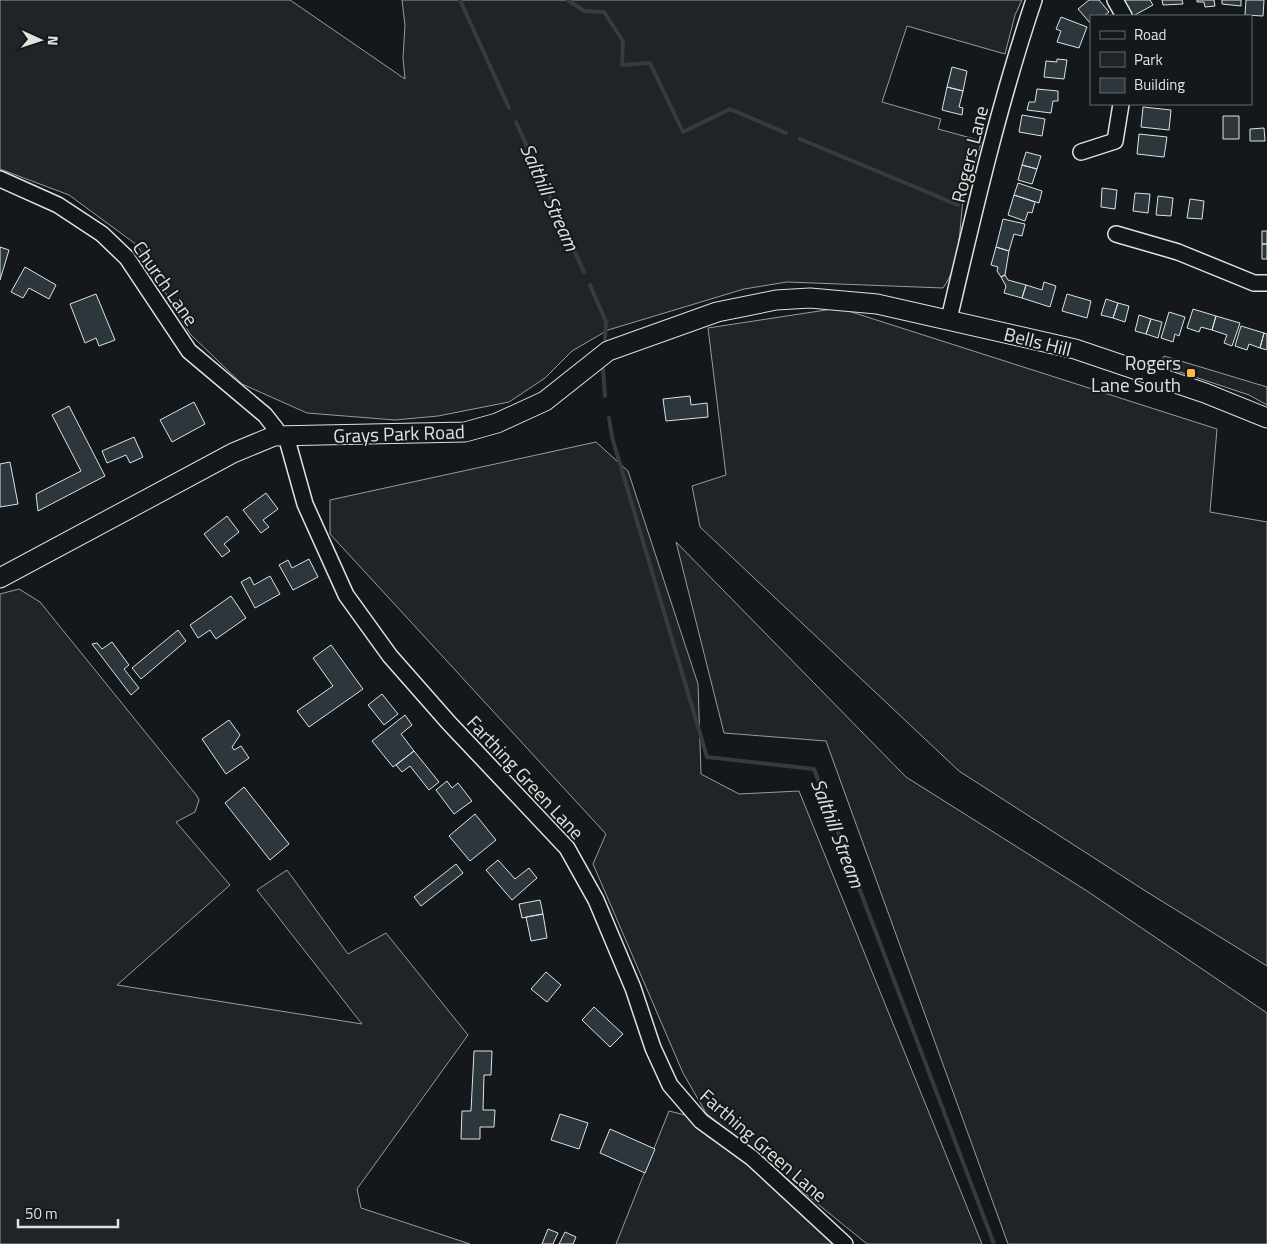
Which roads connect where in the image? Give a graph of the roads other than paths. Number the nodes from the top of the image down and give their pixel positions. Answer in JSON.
{"nodes":[{"id":1,"x":1034,"y":0,"type":"edge"},
{"id":2,"x":1115,"y":0,"type":"edge"},
{"id":3,"x":1123,"y":15,"type":"edge"},
{"id":4,"x":1121,"y":105,"type":"edge"},
{"id":5,"x":1081,"y":152,"type":"dead end"},
{"id":6,"x":0,"y":179,"type":"edge"},
{"id":7,"x":1116,"y":234,"type":"dead end"},
{"id":8,"x":1267,"y":283,"type":"edge"},
{"id":9,"x":949,"y":319,"type":"junction"},
{"id":10,"x":1267,"y":418,"type":"edge"},
{"id":11,"x":280,"y":436,"type":"junction"},
{"id":12,"x":0,"y":578,"type":"edge"},
{"id":13,"x":845,"y":1244,"type":"edge"}],
"edges":[{"from":1,"to":9,"type":"street","name":"Rogers Lane"},
{"from":2,"to":3,"type":"street"},
{"from":4,"to":5,"type":"street"},
{"from":6,"to":11,"type":"street","name":"Church Lane"},
{"from":7,"to":8,"type":"street"},
{"from":9,"to":10,"type":"main road","name":"Bells Hill"},
{"from":9,"to":11,"type":"main road","name":"Grays Park Road"},
{"from":11,"to":12,"type":"main road","name":"Grays Park Road"},
{"from":11,"to":13,"type":"street","name":"Farthing Green Lane"}]}
